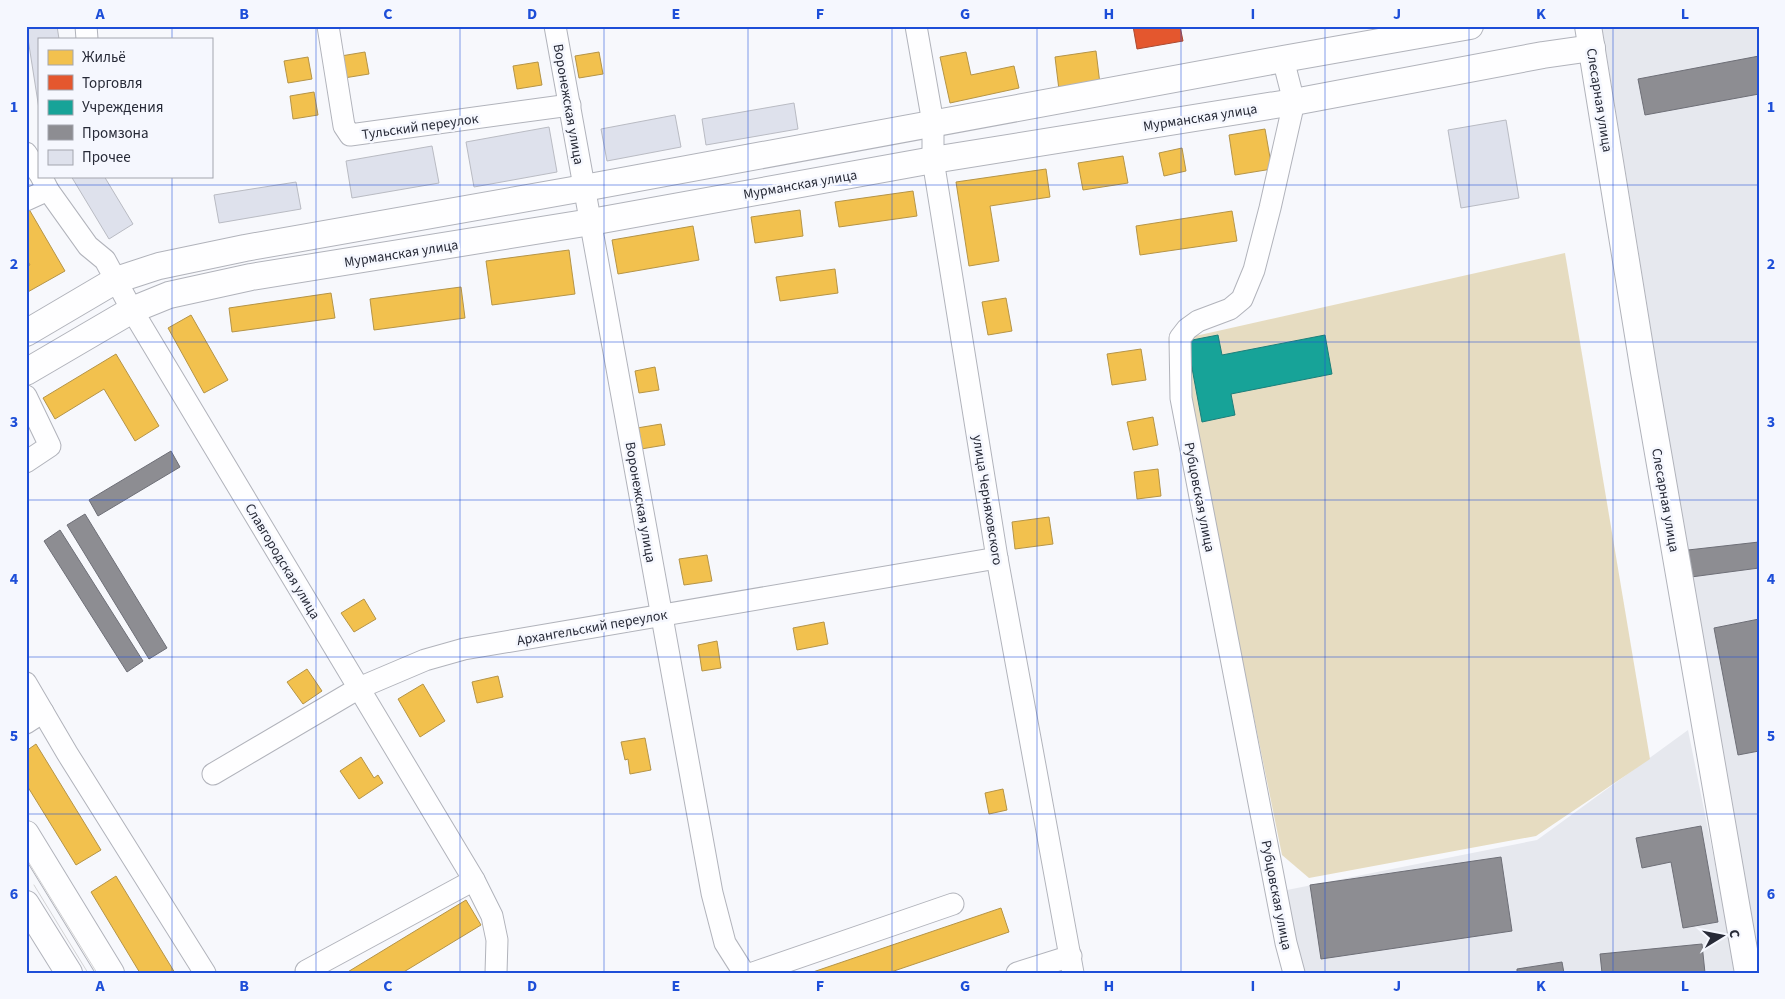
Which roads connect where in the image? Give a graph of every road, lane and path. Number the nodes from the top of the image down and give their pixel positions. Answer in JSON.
{"nodes":[{"id":1,"x":328,"y":26,"type":"edge"},
{"id":2,"x":555,"y":26,"type":"edge"},
{"id":3,"x":916,"y":26,"type":"edge"},
{"id":4,"x":1470,"y":26,"type":"edge"},
{"id":5,"x":1590,"y":37,"type":"edge"},
{"id":6,"x":1283,"y":59,"type":"junction"},
{"id":7,"x":1294,"y":102,"type":"junction"},
{"id":8,"x":570,"y":105,"type":"junction"},
{"id":9,"x":932,"y":123,"type":"junction"},
{"id":10,"x":26,"y":153,"type":"edge"},
{"id":11,"x":933,"y":160,"type":"junction"},
{"id":12,"x":38,"y":172,"type":"edge"},
{"id":13,"x":42,"y":179,"type":"edge"},
{"id":14,"x":584,"y":188,"type":"junction"},
{"id":15,"x":26,"y":200,"type":"edge"},
{"id":16,"x":591,"y":222,"type":"junction"},
{"id":17,"x":116,"y":280,"type":"junction"},
{"id":18,"x":132,"y":310,"type":"junction"},
{"id":19,"x":26,"y":333,"type":"edge"},
{"id":20,"x":26,"y":372,"type":"edge"},
{"id":21,"x":26,"y":396,"type":"edge"},
{"id":22,"x":26,"y":462,"type":"edge"},
{"id":23,"x":997,"y":558,"type":"junction"},
{"id":24,"x":662,"y":615,"type":"junction"},
{"id":25,"x":26,"y":683,"type":"edge"},
{"id":26,"x":359,"y":688,"type":"junction"},
{"id":27,"x":35,"y":718,"type":"edge"},
{"id":28,"x":214,"y":774,"type":"dead end"},
{"id":29,"x":26,"y":834,"type":"edge"},
{"id":30,"x":474,"y":880,"type":"junction"},
{"id":31,"x":26,"y":904,"type":"edge"},
{"id":32,"x":953,"y":904,"type":"dead end"},
{"id":33,"x":1072,"y":964,"type":"edge"},
{"id":34,"x":496,"y":967,"type":"edge"},
{"id":35,"x":306,"y":971,"type":"dead end"},
{"id":36,"x":69,"y":973,"type":"edge"},
{"id":37,"x":111,"y":973,"type":"edge"},
{"id":38,"x":205,"y":973,"type":"edge"},
{"id":39,"x":744,"y":973,"type":"edge"},
{"id":40,"x":752,"y":973,"type":"edge"},
{"id":41,"x":1017,"y":973,"type":"edge"},
{"id":42,"x":1294,"y":973,"type":"edge"},
{"id":43,"x":1748,"y":973,"type":"edge"}],
"edges":[{"from":1,"to":8,"type":"street","name":"Тульский переулок"},
{"from":2,"to":8,"type":"street","name":"Воронежская улица"},
{"from":3,"to":9,"type":"street","name":"улица Черняховского"},
{"from":4,"to":6,"type":"main road"},
{"from":5,"to":7,"type":"main road","name":"Мурманская улица"},
{"from":5,"to":43,"type":"main road","name":"Слесарная улица"},
{"from":6,"to":7,"type":"street","name":"Рубцовская улица"},
{"from":6,"to":9,"type":"main road"},
{"from":7,"to":11,"type":"main road","name":"Мурманская улица"},
{"from":7,"to":42,"type":"street","name":"Рубцовская улица"},
{"from":8,"to":14,"type":"street","name":"Воронежская улица"},
{"from":9,"to":11,"type":"street","name":"улица Черняховского"},
{"from":9,"to":14,"type":"main road"},
{"from":10,"to":12,"type":"street","name":"Славгородская улица"},
{"from":11,"to":16,"type":"main road","name":"Мурманская улица"},
{"from":11,"to":23,"type":"street","name":"улица Черняховского"},
{"from":13,"to":15,"type":"street"},
{"from":13,"to":17,"type":"street","name":"Славгородская улица"},
{"from":14,"to":16,"type":"street","name":"Воронежская улица"},
{"from":14,"to":17,"type":"main road"},
{"from":16,"to":18,"type":"main road","name":"Мурманская улица"},
{"from":16,"to":24,"type":"street","name":"Воронежская улица"},
{"from":17,"to":18,"type":"street","name":"Славгородская улица"},
{"from":17,"to":19,"type":"main road"},
{"from":18,"to":20,"type":"main road","name":"Мурманская улица"},
{"from":18,"to":26,"type":"street","name":"Славгородская улица"},
{"from":21,"to":22,"type":"street"},
{"from":23,"to":24,"type":"street","name":"Архангельский переулок"},
{"from":23,"to":33,"type":"street","name":"улица Черняховского"},
{"from":24,"to":26,"type":"street","name":"Архангельский переулок"},
{"from":24,"to":39,"type":"street","name":"Воронежская улица"},
{"from":25,"to":27,"type":"street"},
{"from":26,"to":28,"type":"street","name":"Архангельский переулок"},
{"from":26,"to":30,"type":"street","name":"Славгородская улица"},
{"from":27,"to":38,"type":"street"},
{"from":29,"to":37,"type":"main road"},
{"from":30,"to":34,"type":"street","name":"Славгородская улица"},
{"from":30,"to":35,"type":"street"},
{"from":31,"to":36,"type":"main road"},
{"from":32,"to":40,"type":"street"},
{"from":33,"to":41,"type":"street"}]}
